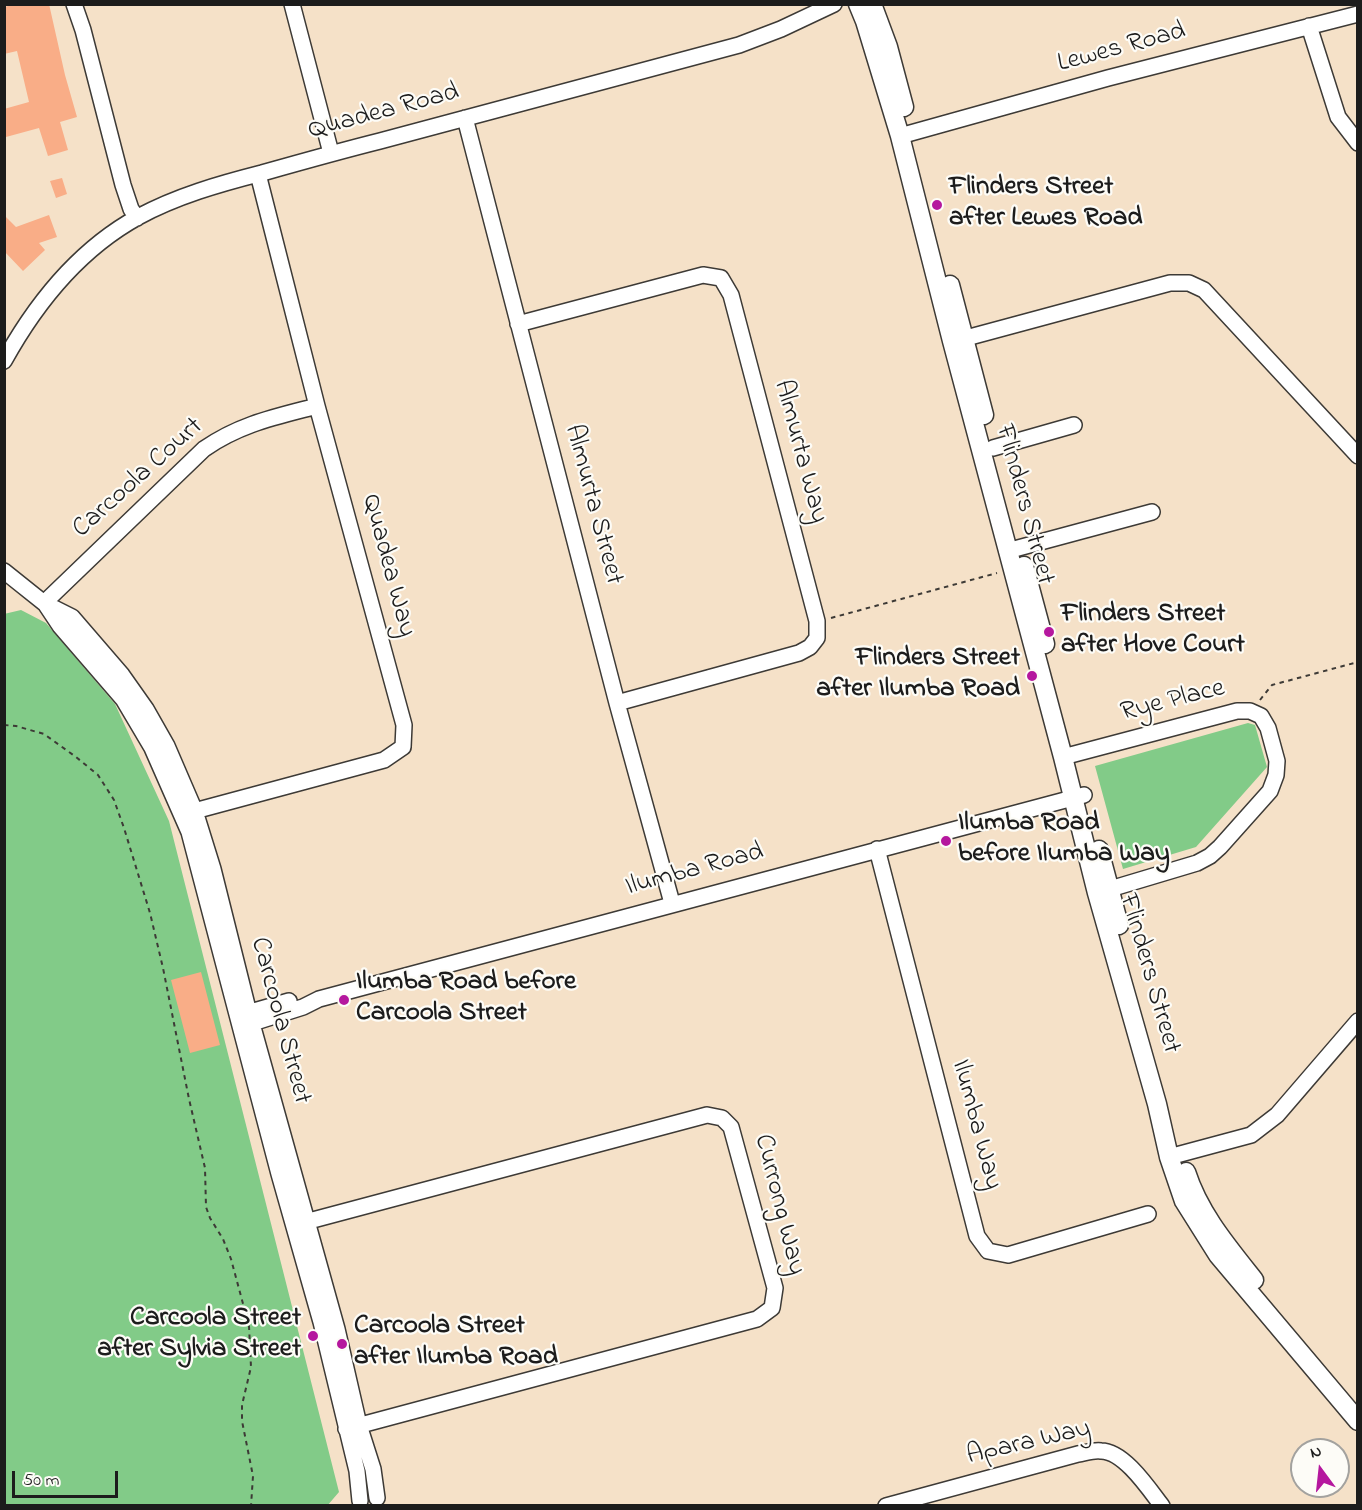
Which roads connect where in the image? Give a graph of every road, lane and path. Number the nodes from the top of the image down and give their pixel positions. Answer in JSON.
{"nodes":[{"id":1,"x":74,"y":4,"type":"edge"},
{"id":2,"x":292,"y":4,"type":"edge"},
{"id":3,"x":834,"y":4,"type":"edge"},
{"id":4,"x":858,"y":4,"type":"edge"},
{"id":5,"x":872,"y":4,"type":"edge"},
{"id":6,"x":1358,"y":14,"type":"edge"},
{"id":7,"x":1309,"y":26,"type":"junction"},
{"id":8,"x":465,"y":118,"type":"junction"},
{"id":9,"x":905,"y":135,"type":"junction"},
{"id":10,"x":1358,"y":143,"type":"edge"},
{"id":11,"x":331,"y":153,"type":"junction"},
{"id":12,"x":258,"y":174,"type":"junction"},
{"id":13,"x":137,"y":218,"type":"junction"},
{"id":14,"x":518,"y":324,"type":"junction"},
{"id":15,"x":958,"y":340,"type":"junction"},
{"id":16,"x":4,"y":361,"type":"edge"},
{"id":17,"x":317,"y":406,"type":"junction"},
{"id":18,"x":1068,"y":430,"type":"dead end"},
{"id":19,"x":993,"y":448,"type":"junction"},
{"id":20,"x":1358,"y":456,"type":"edge"},
{"id":21,"x":1152,"y":512,"type":"dead end"},
{"id":22,"x":1013,"y":549,"type":"junction"},
{"id":23,"x":1002,"y":572,"type":"dead end"},
{"id":24,"x":7,"y":578,"type":"edge"},
{"id":25,"x":44,"y":603,"type":"junction"},
{"id":26,"x":817,"y":621,"type":"junction"},
{"id":27,"x":1358,"y":662,"type":"edge"},
{"id":28,"x":617,"y":703,"type":"junction"},
{"id":29,"x":1250,"y":711,"type":"junction"},
{"id":30,"x":4,"y":725,"type":"edge"},
{"id":31,"x":1069,"y":756,"type":"junction"},
{"id":32,"x":1079,"y":796,"type":"junction"},
{"id":33,"x":188,"y":812,"type":"junction"},
{"id":34,"x":877,"y":849,"type":"junction"},
{"id":35,"x":1103,"y":891,"type":"junction"},
{"id":36,"x":672,"y":903,"type":"junction"},
{"id":37,"x":245,"y":1019,"type":"junction"},
{"id":38,"x":1358,"y":1021,"type":"edge"},
{"id":39,"x":1175,"y":1156,"type":"junction"},
{"id":40,"x":1148,"y":1214,"type":"dead end"},
{"id":41,"x":300,"y":1223,"type":"junction"},
{"id":42,"x":1358,"y":1403,"type":"edge"},
{"id":43,"x":1358,"y":1421,"type":"edge"},
{"id":44,"x":352,"y":1427,"type":"junction"},
{"id":45,"x":379,"y":1502,"type":"edge"},
{"id":46,"x":359,"y":1504,"type":"edge"},
{"id":47,"x":251,"y":1506,"type":"edge"},
{"id":48,"x":886,"y":1506,"type":"edge"},
{"id":49,"x":1162,"y":1506,"type":"edge"}],
"edges":[{"from":1,"to":13,"type":"street"},
{"from":2,"to":11,"type":"street"},
{"from":3,"to":8,"type":"street","name":"Quadea Road"},
{"from":4,"to":9,"type":"main road","name":"Flinders Street"},
{"from":5,"to":9,"type":"main road","name":"Flinders Street"},
{"from":6,"to":7,"type":"street","name":"Lewes Road"},
{"from":7,"to":9,"type":"street","name":"Lewes Road"},
{"from":7,"to":10,"type":"street"},
{"from":8,"to":11,"type":"street","name":"Quadea Road"},
{"from":8,"to":14,"type":"street","name":"Almurta Street"},
{"from":9,"to":15,"type":"main road","name":"Flinders Street"},
{"from":11,"to":12,"type":"street","name":"Quadea Road"},
{"from":12,"to":13,"type":"street","name":"Quadea Road"},
{"from":12,"to":17,"type":"street","name":"Quadea Way"},
{"from":13,"to":16,"type":"street","name":"Quadea Road"},
{"from":14,"to":26,"type":"street","name":"Almurta Way"},
{"from":14,"to":28,"type":"street","name":"Almurta Street"},
{"from":15,"to":19,"type":"main road","name":"Flinders Street"},
{"from":15,"to":20,"type":"street"},
{"from":15,"to":22,"type":"main road","name":"Flinders Street"},
{"from":17,"to":25,"type":"street","name":"Carcoola Court"},
{"from":17,"to":33,"type":"street","name":"Quadea Way"},
{"from":18,"to":19,"type":"street"},
{"from":19,"to":22,"type":"main road","name":"Flinders Street"},
{"from":21,"to":22,"type":"street"},
{"from":22,"to":31,"type":"main road","name":"Flinders Street"},
{"from":23,"to":26,"type":"path"},
{"from":24,"to":25,"type":"street","name":"Carcoola Street"},
{"from":25,"to":33,"type":"street","name":"Carcoola Street"},
{"from":26,"to":28,"type":"street"},
{"from":27,"to":29,"type":"path"},
{"from":28,"to":36,"type":"street","name":"Almurta Street"},
{"from":29,"to":31,"type":"street","name":"Rye Place"},
{"from":29,"to":35,"type":"street","name":"Rye Place"},
{"from":30,"to":47,"type":"path"},
{"from":31,"to":32,"type":"main road","name":"Flinders Street"},
{"from":32,"to":34,"type":"street","name":"Ilumba Road"},
{"from":32,"to":35,"type":"main road","name":"Flinders Street"},
{"from":33,"to":37,"type":"street","name":"Carcoola Street"},
{"from":34,"to":36,"type":"street","name":"Ilumba Road"},
{"from":34,"to":40,"type":"street","name":"Ilumba Way"},
{"from":35,"to":39,"type":"main road","name":"Flinders Street"},
{"from":36,"to":37,"type":"street","name":"Ilumba Road"},
{"from":37,"to":41,"type":"street","name":"Carcoola Street"},
{"from":38,"to":39,"type":"street"},
{"from":39,"to":42,"type":"main road","name":"Flinders Street"},
{"from":39,"to":43,"type":"main road","name":"Flinders Street"},
{"from":41,"to":44,"type":"street","name":"Carcoola Street"},
{"from":41,"to":44,"type":"street","name":"Currong Way"},
{"from":44,"to":45,"type":"street","name":"Carcoola Street"},
{"from":44,"to":46,"type":"street","name":"Carcoola Street"},
{"from":45,"to":46,"type":"street"},
{"from":48,"to":49,"type":"street","name":"Apara Way"}]}
